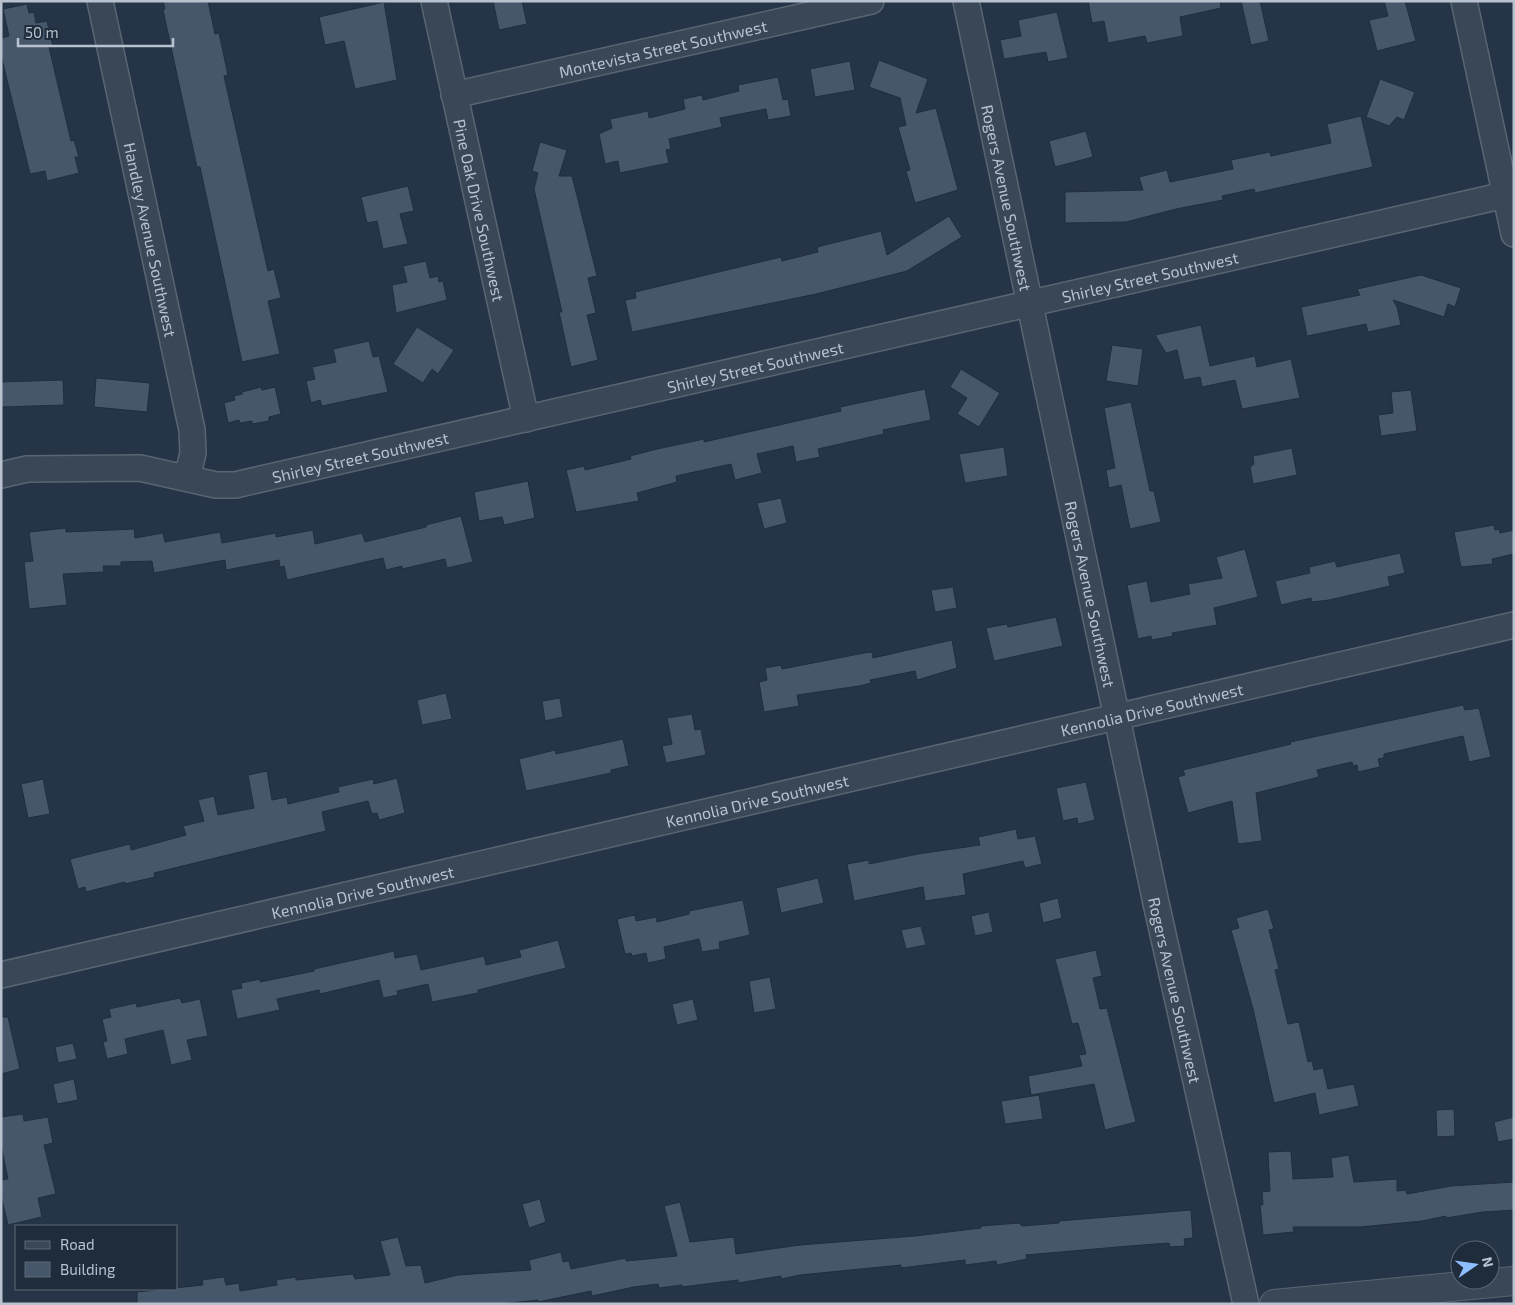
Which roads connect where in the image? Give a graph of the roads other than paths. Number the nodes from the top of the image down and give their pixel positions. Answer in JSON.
{"nodes":[{"id":1,"x":100,"y":1,"type":"edge"},
{"id":2,"x":434,"y":1,"type":"edge"},
{"id":3,"x":871,"y":1,"type":"edge"},
{"id":4,"x":966,"y":1,"type":"edge"},
{"id":5,"x":1464,"y":1,"type":"edge"},
{"id":6,"x":454,"y":95,"type":"junction"},
{"id":7,"x":1505,"y":195,"type":"junction"},
{"id":8,"x":1514,"y":234,"type":"edge"},
{"id":9,"x":1031,"y":303,"type":"junction"},
{"id":10,"x":526,"y":419,"type":"junction"},
{"id":11,"x":1,"y":475,"type":"edge"},
{"id":12,"x":187,"y":478,"type":"junction"},
{"id":13,"x":1514,"y":625,"type":"edge"},
{"id":14,"x":1118,"y":717,"type":"junction"},
{"id":15,"x":1,"y":975,"type":"edge"},
{"id":16,"x":1514,"y":1281,"type":"edge"},
{"id":17,"x":1246,"y":1304,"type":"edge"},
{"id":18,"x":1274,"y":1304,"type":"edge"}],
"edges":[{"from":1,"to":12,"type":"street","name":"Handley Avenue Southwest"},
{"from":2,"to":6,"type":"street","name":"Pine Oak Drive Southwest"},
{"from":3,"to":6,"type":"street","name":"Montevista Street Southwest"},
{"from":4,"to":9,"type":"street","name":"Rogers Avenue Southwest"},
{"from":5,"to":7,"type":"street"},
{"from":6,"to":10,"type":"street","name":"Pine Oak Drive Southwest"},
{"from":7,"to":8,"type":"street"},
{"from":7,"to":9,"type":"street","name":"Shirley Street Southwest"},
{"from":9,"to":10,"type":"street","name":"Shirley Street Southwest"},
{"from":9,"to":14,"type":"street","name":"Rogers Avenue Southwest"},
{"from":10,"to":12,"type":"street","name":"Shirley Street Southwest"},
{"from":11,"to":12,"type":"street","name":"Shirley Street Southwest"},
{"from":13,"to":14,"type":"street","name":"Kennolia Drive Southwest"},
{"from":14,"to":15,"type":"street","name":"Kennolia Drive Southwest"},
{"from":14,"to":17,"type":"street","name":"Rogers Avenue Southwest"},
{"from":16,"to":18,"type":"street"}]}
